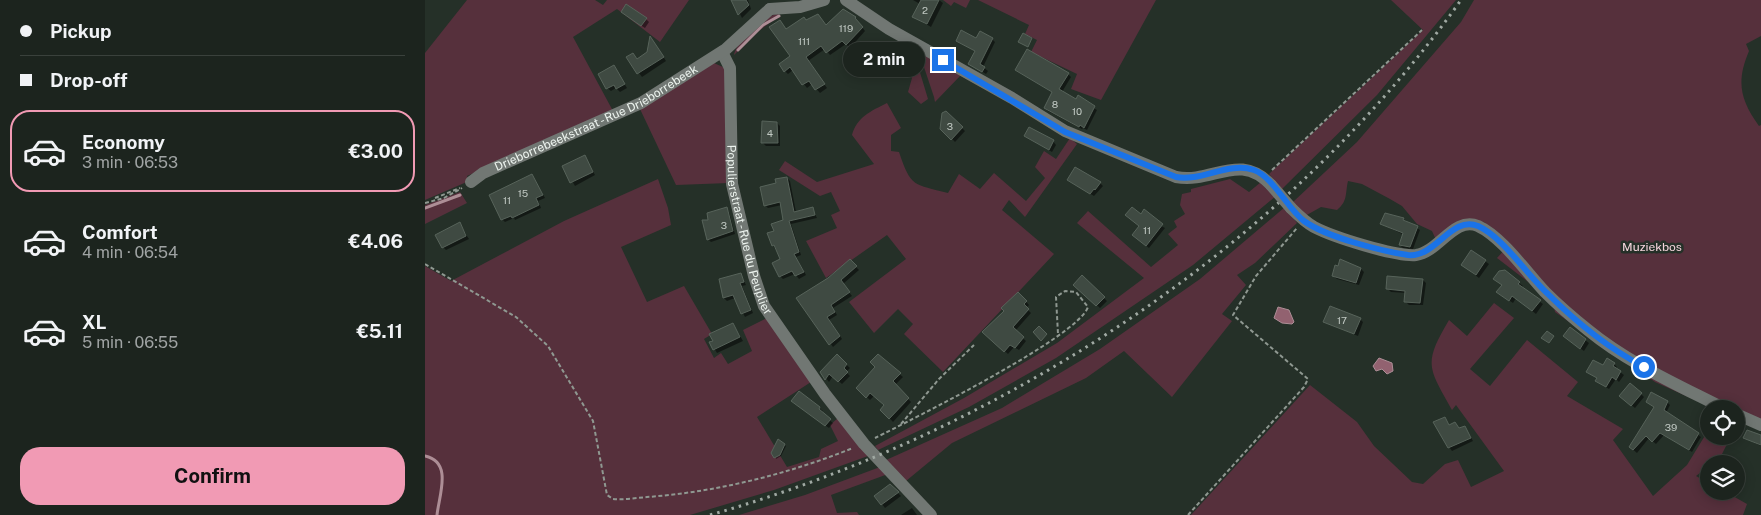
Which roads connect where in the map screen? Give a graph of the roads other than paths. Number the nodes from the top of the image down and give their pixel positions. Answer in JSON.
{"nodes":[{"id":1,"x":824,"y":0,"type":"edge"},
{"id":2,"x":845,"y":0,"type":"edge"},
{"id":3,"x":767,"y":5,"type":"edge"},
{"id":4,"x":722,"y":52,"type":"junction"},
{"id":5,"x":471,"y":182,"type":"dead end"},
{"id":6,"x":1708,"y":400,"type":"edge"},
{"id":7,"x":1745,"y":418,"type":"edge"},
{"id":8,"x":1761,"y":425,"type":"edge"},
{"id":9,"x":931,"y":515,"type":"edge"}],
"edges":[{"from":1,"to":3,"type":"street"},
{"from":2,"to":6,"type":"street","bridge":true},
{"from":3,"to":4,"type":"street"},
{"from":4,"to":5,"type":"street","name":"Drieborrebeekstraat - Rue Drieborrebeek"},
{"from":4,"to":9,"type":"street","name":"Populierstraat - Rue du Peuplier"},
{"from":7,"to":8,"type":"street"}]}
